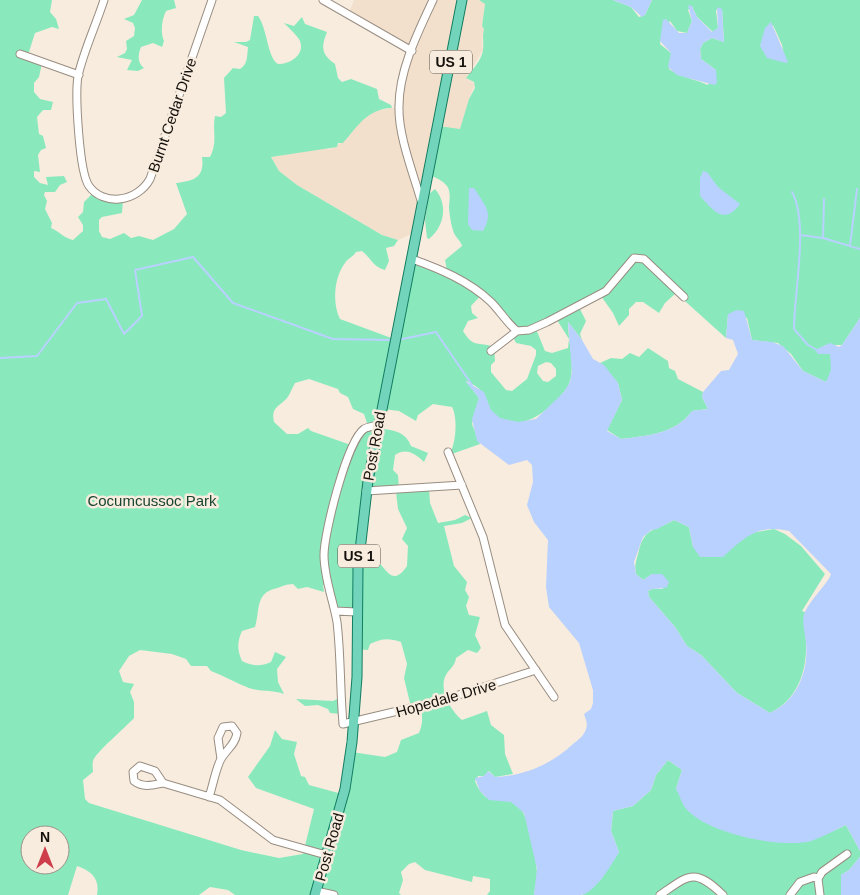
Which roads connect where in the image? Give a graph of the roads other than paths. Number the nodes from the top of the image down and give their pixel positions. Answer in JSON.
{"nodes":[{"id":1,"x":104,"y":0,"type":"edge"},
{"id":2,"x":212,"y":0,"type":"edge"},
{"id":3,"x":323,"y":0,"type":"edge"},
{"id":4,"x":432,"y":0,"type":"edge"},
{"id":5,"x":462,"y":0,"type":"edge"},
{"id":6,"x":412,"y":50,"type":"junction"},
{"id":7,"x":20,"y":54,"type":"dead end"},
{"id":8,"x":79,"y":74,"type":"junction"},
{"id":9,"x":422,"y":205,"type":"junction"},
{"id":10,"x":412,"y":259,"type":"junction"},
{"id":11,"x":684,"y":297,"type":"dead end"},
{"id":12,"x":517,"y":332,"type":"junction"},
{"id":13,"x":491,"y":351,"type":"dead end"},
{"id":14,"x":378,"y":425,"type":"junction"},
{"id":15,"x":448,"y":452,"type":"dead end"},
{"id":16,"x":462,"y":485,"type":"junction"},
{"id":17,"x":366,"y":491,"type":"junction"},
{"id":18,"x":335,"y":610,"type":"junction"},
{"id":19,"x":357,"y":612,"type":"junction"},
{"id":20,"x":536,"y":670,"type":"junction"},
{"id":21,"x":554,"y":698,"type":"dead end"},
{"id":22,"x":354,"y":722,"type":"junction"},
{"id":23,"x":221,"y":759,"type":"dead end"},
{"id":24,"x":163,"y":782,"type":"dead end"},
{"id":25,"x":209,"y":796,"type":"junction"},
{"id":26,"x":847,"y":854,"type":"dead end"},
{"id":27,"x":326,"y":855,"type":"junction"},
{"id":28,"x":818,"y":880,"type":"junction"},
{"id":29,"x":316,"y":893,"type":"edge"},
{"id":30,"x":334,"y":895,"type":"edge"},
{"id":31,"x":660,"y":895,"type":"edge"},
{"id":32,"x":723,"y":895,"type":"edge"},
{"id":33,"x":790,"y":895,"type":"edge"},
{"id":34,"x":820,"y":895,"type":"edge"}],
"edges":[{"from":1,"to":8,"type":"street","name":"Burnt Cedar Drive"},
{"from":2,"to":8,"type":"street","name":"Burnt Cedar Drive"},
{"from":3,"to":6,"type":"street"},
{"from":4,"to":6,"type":"street"},
{"from":5,"to":9,"type":"main road","name":"Post Road","number":"US 1"},
{"from":6,"to":9,"type":"street"},
{"from":7,"to":8,"type":"street"},
{"from":9,"to":10,"type":"main road","name":"Post Road","number":"US 1"},
{"from":10,"to":12,"type":"street"},
{"from":10,"to":14,"type":"main road","name":"Post Road","number":"US 1"},
{"from":11,"to":12,"type":"street"},
{"from":12,"to":13,"type":"street"},
{"from":14,"to":17,"type":"main road","name":"Post Road","number":"US 1"},
{"from":14,"to":18,"type":"street"},
{"from":15,"to":16,"type":"street"},
{"from":16,"to":17,"type":"street"},
{"from":16,"to":20,"type":"street"},
{"from":17,"to":19,"type":"main road","name":"Post Road","number":"US 1"},
{"from":18,"to":19,"type":"street"},
{"from":18,"to":22,"type":"street"},
{"from":19,"to":22,"type":"main road","name":"Post Road","number":"US 1"},
{"from":20,"to":21,"type":"street"},
{"from":20,"to":22,"type":"street","name":"Hopedale Drive"},
{"from":22,"to":27,"type":"main road","name":"Post Road","number":"US 1"},
{"from":23,"to":25,"type":"street"},
{"from":24,"to":25,"type":"street"},
{"from":25,"to":27,"type":"street"},
{"from":26,"to":28,"type":"street"},
{"from":27,"to":29,"type":"main road","name":"Post Road","number":"US 1"},
{"from":28,"to":33,"type":"street"},
{"from":28,"to":34,"type":"street"},
{"from":29,"to":30,"type":"street"},
{"from":31,"to":32,"type":"street"}]}
